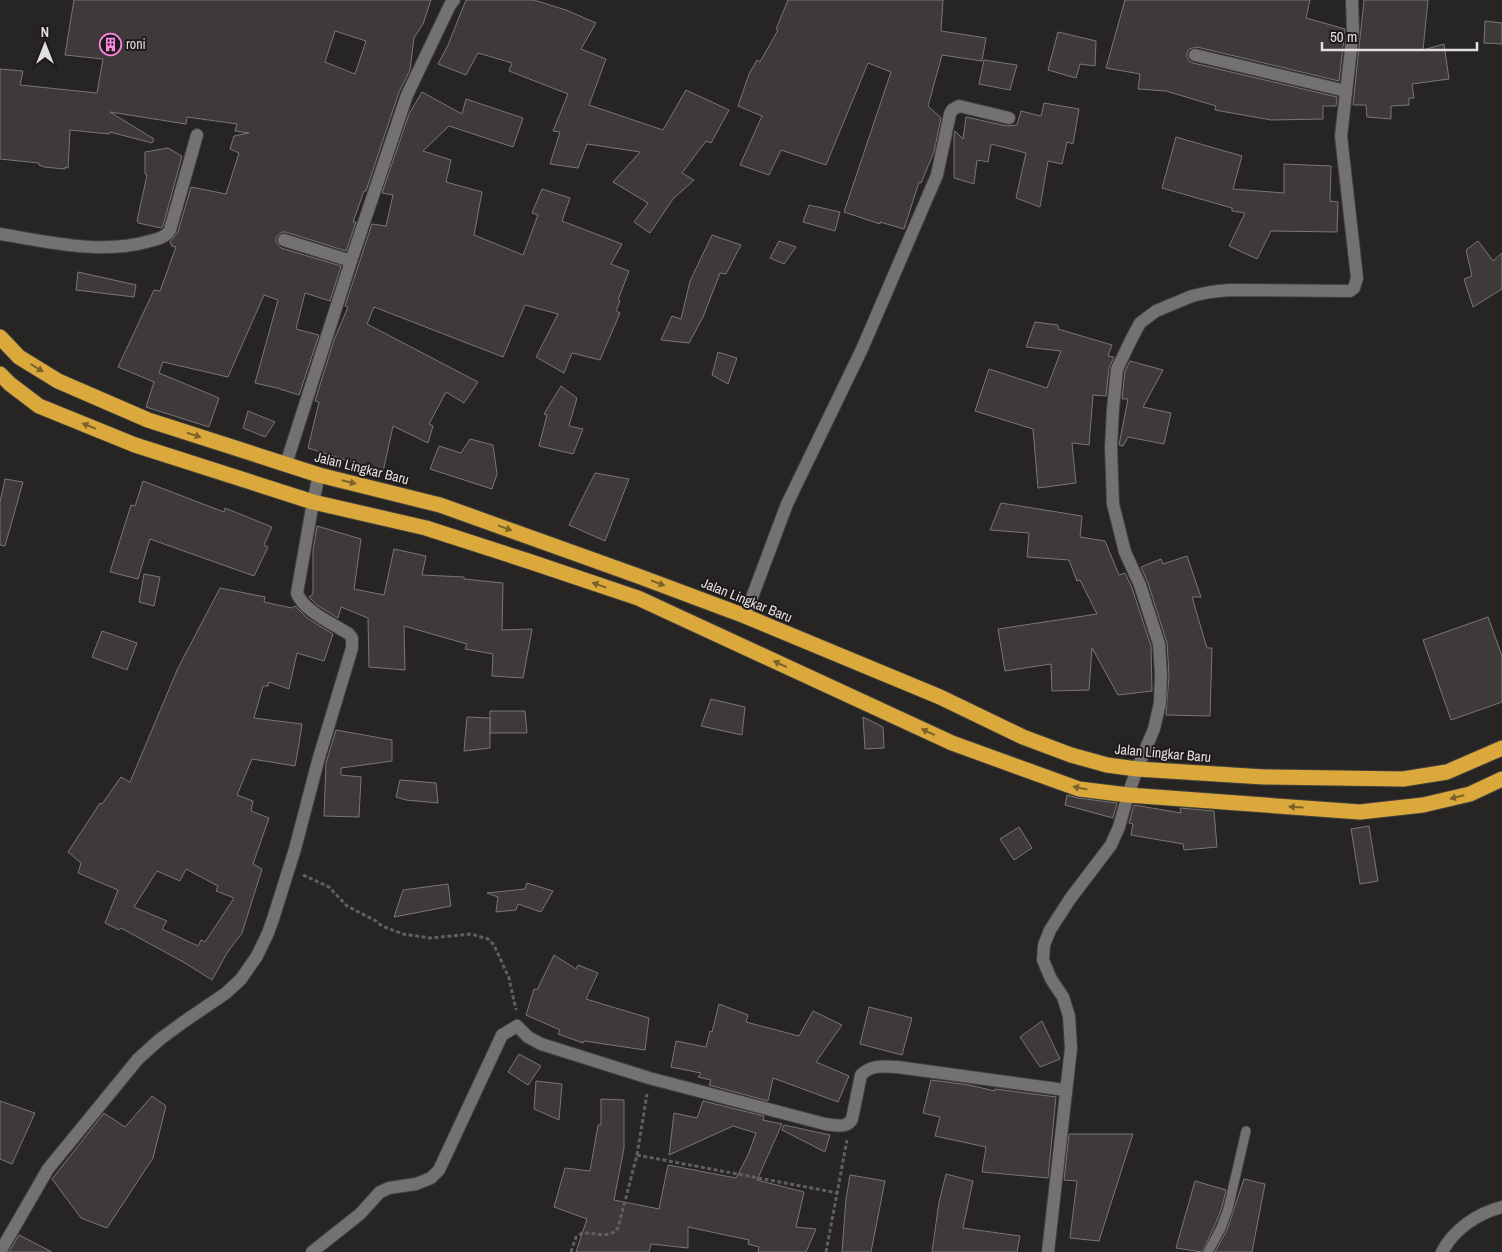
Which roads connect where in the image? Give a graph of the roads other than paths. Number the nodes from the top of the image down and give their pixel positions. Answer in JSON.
{"nodes":[{"id":1,"x":454,"y":0,"type":"edge"},
{"id":2,"x":1352,"y":0,"type":"edge"},
{"id":3,"x":1195,"y":55,"type":"dead end"},
{"id":4,"x":1346,"y":91,"type":"junction"},
{"id":5,"x":1010,"y":118,"type":"dead end"},
{"id":6,"x":197,"y":135,"type":"dead end"},
{"id":7,"x":0,"y":234,"type":"edge"},
{"id":8,"x":284,"y":240,"type":"dead end"},
{"id":9,"x":351,"y":261,"type":"junction"},
{"id":10,"x":0,"y":337,"type":"edge"},
{"id":11,"x":0,"y":374,"type":"edge"},
{"id":12,"x":286,"y":464,"type":"junction"},
{"id":13,"x":319,"y":475,"type":"junction"},
{"id":14,"x":313,"y":502,"type":"junction"},
{"id":15,"x":746,"y":616,"type":"junction"},
{"id":16,"x":1502,"y":748,"type":"edge"},
{"id":17,"x":1137,"y":769,"type":"junction"},
{"id":18,"x":1502,"y":779,"type":"edge"},
{"id":19,"x":1128,"y":795,"type":"junction"},
{"id":20,"x":1065,"y":1090,"type":"junction"},
{"id":21,"x":1246,"y":1131,"type":"dead end"},
{"id":22,"x":1502,"y":1207,"type":"edge"},
{"id":23,"x":0,"y":1252,"type":"edge"},
{"id":24,"x":312,"y":1252,"type":"edge"},
{"id":25,"x":1048,"y":1252,"type":"edge"},
{"id":26,"x":1208,"y":1252,"type":"edge"},
{"id":27,"x":1442,"y":1252,"type":"edge"}],
"edges":[{"from":1,"to":9,"type":"street"},
{"from":2,"to":4,"type":"street"},
{"from":3,"to":4,"type":"street"},
{"from":4,"to":17,"type":"street"},
{"from":5,"to":15,"type":"street"},
{"from":6,"to":7,"type":"street"},
{"from":8,"to":9,"type":"street"},
{"from":9,"to":12,"type":"street"},
{"from":10,"to":12,"type":"highway","name":"Jalan Lingkar Baru","one_way":true},
{"from":14,"to":11,"type":"highway","one_way":true},
{"from":12,"to":13,"type":"highway","name":"Jalan Lingkar Baru"},
{"from":13,"to":14,"type":"street"},
{"from":13,"to":15,"type":"highway","name":"Jalan Lingkar Baru","one_way":true},
{"from":19,"to":14,"type":"highway","one_way":true},
{"from":14,"to":23,"type":"street"},
{"from":15,"to":17,"type":"highway","name":"Jalan Lingkar Baru"},
{"from":16,"to":17,"type":"highway","name":"Jalan Lingkar Baru"},
{"from":17,"to":19,"type":"street"},
{"from":18,"to":19,"type":"highway","one_way":true},
{"from":19,"to":20,"type":"street"},
{"from":20,"to":24,"type":"street"},
{"from":20,"to":25,"type":"street"},
{"from":21,"to":26,"type":"lane"},
{"from":22,"to":27,"type":"street"}]}
